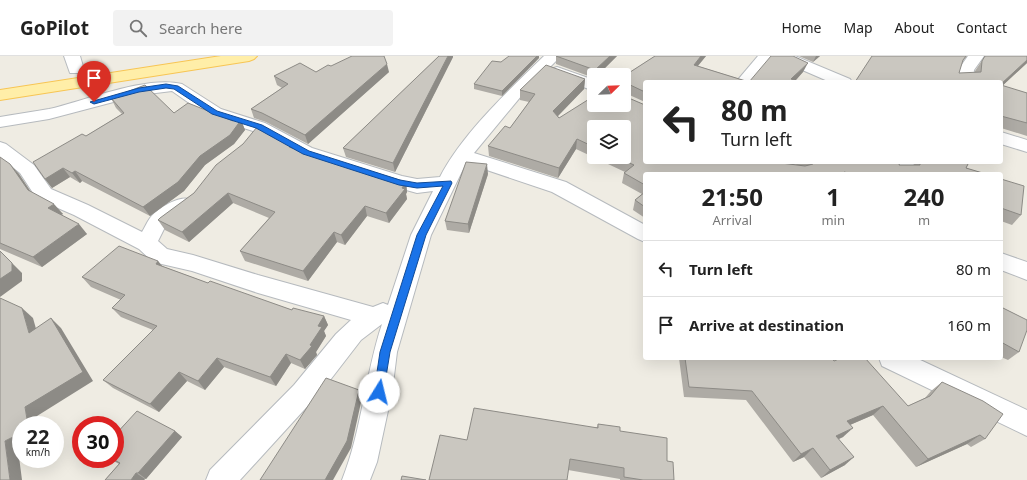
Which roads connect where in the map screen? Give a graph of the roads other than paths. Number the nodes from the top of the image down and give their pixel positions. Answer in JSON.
{"nodes":[{"id":1,"x":167,"y":56,"type":"edge"},
{"id":2,"x":249,"y":56,"type":"edge"},
{"id":3,"x":766,"y":56,"type":"edge"},
{"id":4,"x":782,"y":56,"type":"edge"},
{"id":5,"x":976,"y":56,"type":"edge"},
{"id":6,"x":548,"y":62,"type":"edge"},
{"id":7,"x":74,"y":63,"type":"edge"},
{"id":8,"x":53,"y":73,"type":"dead end"},
{"id":9,"x":746,"y":80,"type":"edge"},
{"id":10,"x":839,"y":80,"type":"edge"},
{"id":11,"x":965,"y":80,"type":"edge"},
{"id":12,"x":587,"y":83,"type":"edge"},
{"id":13,"x":0,"y":94,"type":"edge"},
{"id":14,"x":0,"y":122,"type":"edge"},
{"id":15,"x":259,"y":127,"type":"junction"},
{"id":16,"x":1003,"y":139,"type":"edge"},
{"id":17,"x":246,"y":143,"type":"edge"},
{"id":18,"x":1027,"y":146,"type":"edge"},
{"id":19,"x":0,"y":148,"type":"edge"},
{"id":20,"x":462,"y":156,"type":"junction"},
{"id":21,"x":448,"y":183,"type":"junction"},
{"id":22,"x":196,"y":192,"type":"edge"},
{"id":23,"x":643,"y":233,"type":"edge"},
{"id":24,"x":146,"y":243,"type":"junction"},
{"id":25,"x":1003,"y":262,"type":"edge"},
{"id":26,"x":1027,"y":272,"type":"edge"},
{"id":27,"x":400,"y":308,"type":"junction"},
{"id":28,"x":372,"y":316,"type":"junction"},
{"id":29,"x":895,"y":360,"type":"edge"},
{"id":30,"x":1027,"y":423,"type":"edge"},
{"id":31,"x":220,"y":480,"type":"edge"},
{"id":32,"x":356,"y":480,"type":"edge"}],
"edges":[{"from":1,"to":7,"type":"main road"},
{"from":2,"to":13,"type":"main road"},
{"from":3,"to":9,"type":"street"},
{"from":4,"to":10,"type":"street"},
{"from":5,"to":11,"type":"street"},
{"from":6,"to":12,"type":"street"},
{"from":6,"to":20,"type":"street"},
{"from":7,"to":8,"type":"main road"},
{"from":14,"to":15,"type":"street"},
{"from":15,"to":17,"type":"street"},
{"from":15,"to":21,"type":"street"},
{"from":16,"to":18,"type":"street"},
{"from":19,"to":24,"type":"street"},
{"from":20,"to":21,"type":"street"},
{"from":20,"to":23,"type":"street"},
{"from":21,"to":27,"type":"street"},
{"from":22,"to":24,"type":"street"},
{"from":24,"to":28,"type":"street"},
{"from":25,"to":26,"type":"street"},
{"from":27,"to":28,"type":"street"},
{"from":27,"to":32,"type":"street"},
{"from":28,"to":31,"type":"street"},
{"from":29,"to":30,"type":"street"}]}
